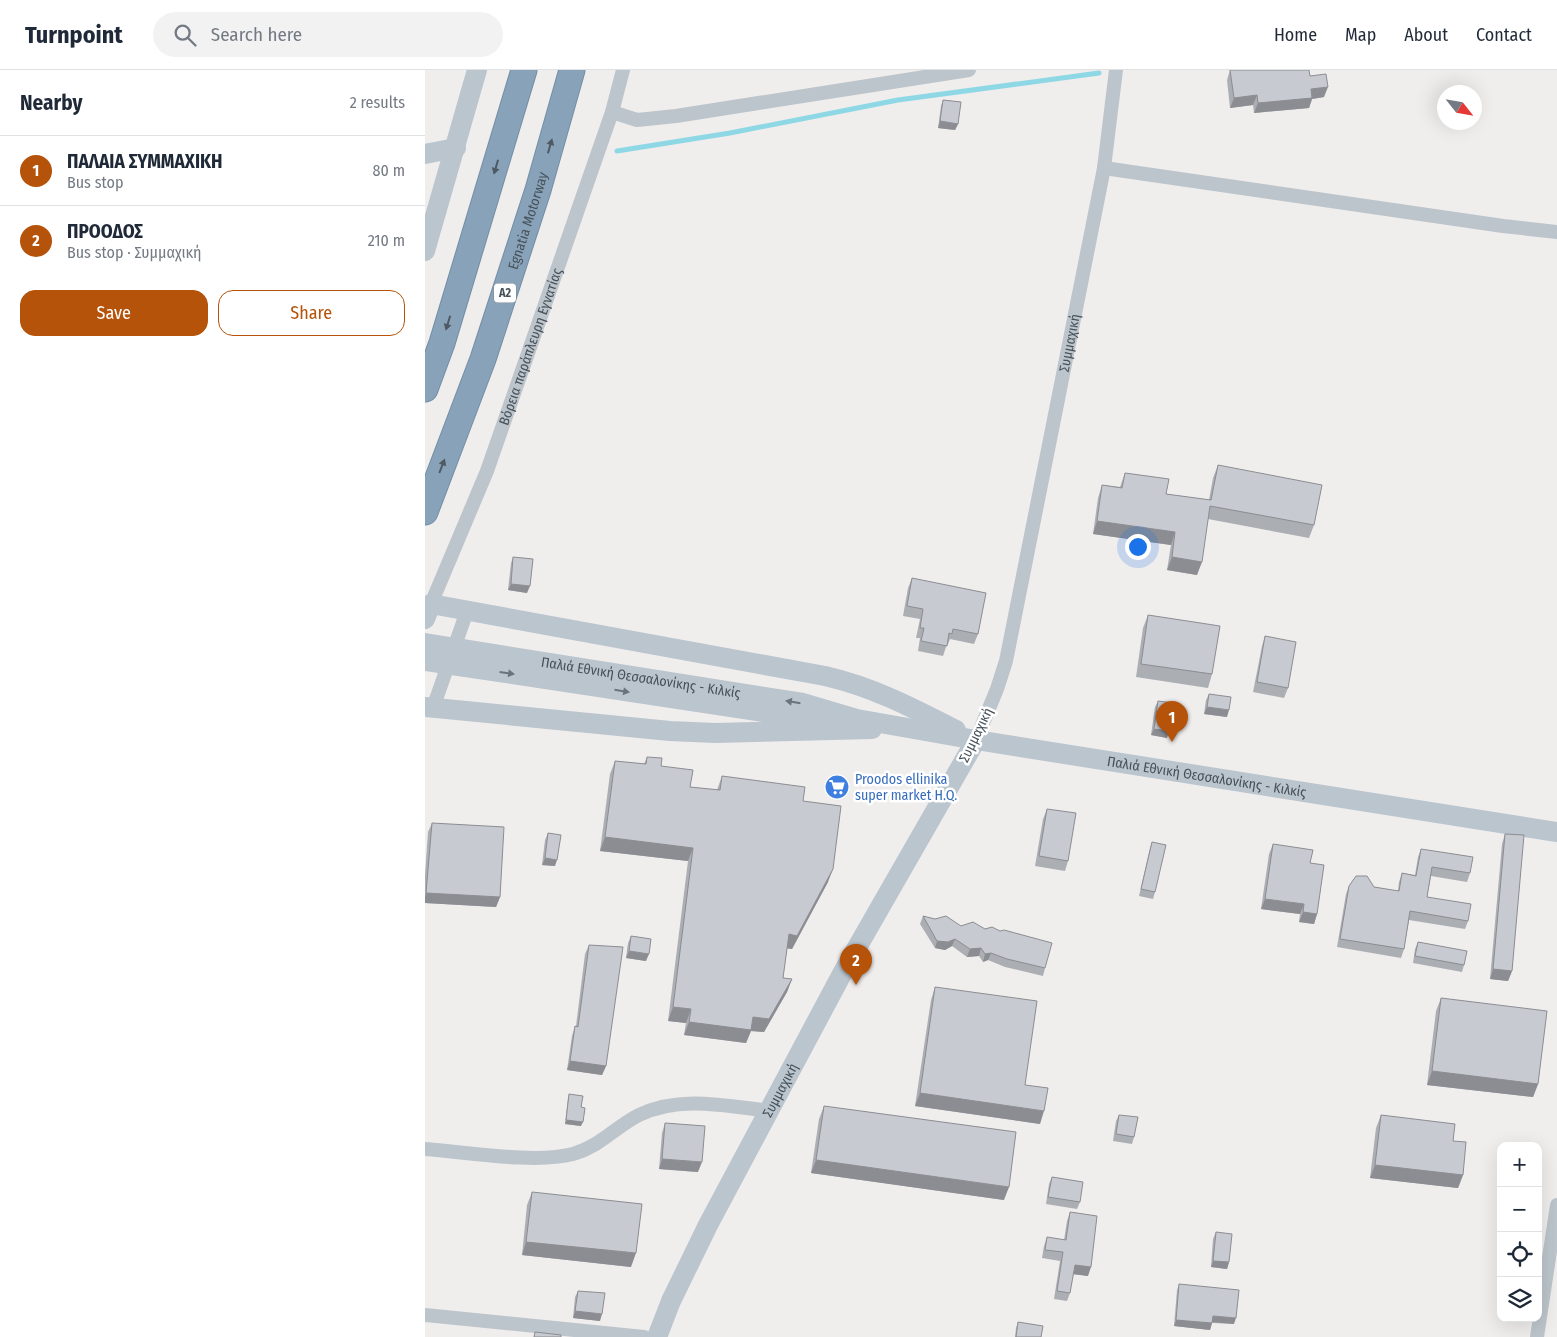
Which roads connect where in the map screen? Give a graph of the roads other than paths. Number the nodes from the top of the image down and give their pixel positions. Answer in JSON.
{"nodes":[{"id":1,"x":477,"y":70,"type":"edge"},
{"id":2,"x":524,"y":70,"type":"edge"},
{"id":3,"x":572,"y":70,"type":"edge"},
{"id":4,"x":623,"y":70,"type":"edge"},
{"id":5,"x":969,"y":70,"type":"edge"},
{"id":6,"x":1116,"y":70,"type":"edge"},
{"id":7,"x":612,"y":112,"type":"junction"},
{"id":8,"x":455,"y":148,"type":"junction"},
{"id":9,"x":425,"y":154,"type":"edge"},
{"id":10,"x":1104,"y":168,"type":"junction"},
{"id":11,"x":1557,"y":232,"type":"edge"},
{"id":12,"x":425,"y":251,"type":"edge"},
{"id":13,"x":425,"y":389,"type":"edge"},
{"id":14,"x":425,"y":512,"type":"edge"},
{"id":15,"x":467,"y":611,"type":"junction"},
{"id":16,"x":428,"y":612,"type":"edge"},
{"id":17,"x":425,"y":643,"type":"edge"},
{"id":18,"x":460,"y":658,"type":"junction"},
{"id":19,"x":425,"y":661,"type":"edge"},
{"id":20,"x":429,"y":708,"type":"edge"},
{"id":21,"x":913,"y":729,"type":"junction"},
{"id":22,"x":976,"y":740,"type":"junction"},
{"id":23,"x":1557,"y":832,"type":"edge"},
{"id":24,"x":770,"y":1110,"type":"junction"},
{"id":25,"x":425,"y":1149,"type":"edge"},
{"id":26,"x":1557,"y":1205,"type":"edge"},
{"id":27,"x":425,"y":1315,"type":"edge"},
{"id":28,"x":644,"y":1337,"type":"edge"},
{"id":29,"x":657,"y":1337,"type":"edge"},
{"id":30,"x":1537,"y":1337,"type":"edge"}],
"edges":[{"from":1,"to":8,"type":"street"},
{"from":2,"to":13,"type":"highway","one_way":true},
{"from":14,"to":3,"type":"highway","name":"Egnatia Motorway","number":"Α2","one_way":true},
{"from":4,"to":7,"type":"street","name":"Βόρεια παράπλευρη Εγνατίας"},
{"from":5,"to":7,"type":"street"},
{"from":6,"to":10,"type":"street","name":"Συμμαχική"},
{"from":7,"to":16,"type":"street","name":"Βόρεια παράπλευρη Εγνατίας"},
{"from":8,"to":9,"type":"street"},
{"from":8,"to":12,"type":"street"},
{"from":10,"to":11,"type":"street"},
{"from":10,"to":22,"type":"street","name":"Συμμαχική"},
{"from":15,"to":16,"type":"street"},
{"from":15,"to":20,"type":"street"},
{"from":15,"to":22,"type":"street"},
{"from":17,"to":18,"type":"street","name":"Παλιά Εθνική Θεσσαλονίκης - Κιλκίς","bridge":true},
{"from":18,"to":19,"type":"street","name":"Παλιά Εθνική Θεσσαλονίκης - Κιλκίς","bridge":true},
{"from":18,"to":21,"type":"street","name":"Παλιά Εθνική Θεσσαλονίκης - Κιλκίς"},
{"from":20,"to":21,"type":"street"},
{"from":21,"to":22,"type":"street","name":"Παλιά Εθνική Θεσσαλονίκης - Κιλκίς"},
{"from":22,"to":23,"type":"street","name":"Παλιά Εθνική Θεσσαλονίκης - Κιλκίς"},
{"from":22,"to":24,"type":"street","name":"Συμμαχική"},
{"from":24,"to":25,"type":"street"},
{"from":24,"to":29,"type":"street","name":"Συμμαχική"},
{"from":26,"to":30,"type":"street"},
{"from":27,"to":28,"type":"street"}]}
